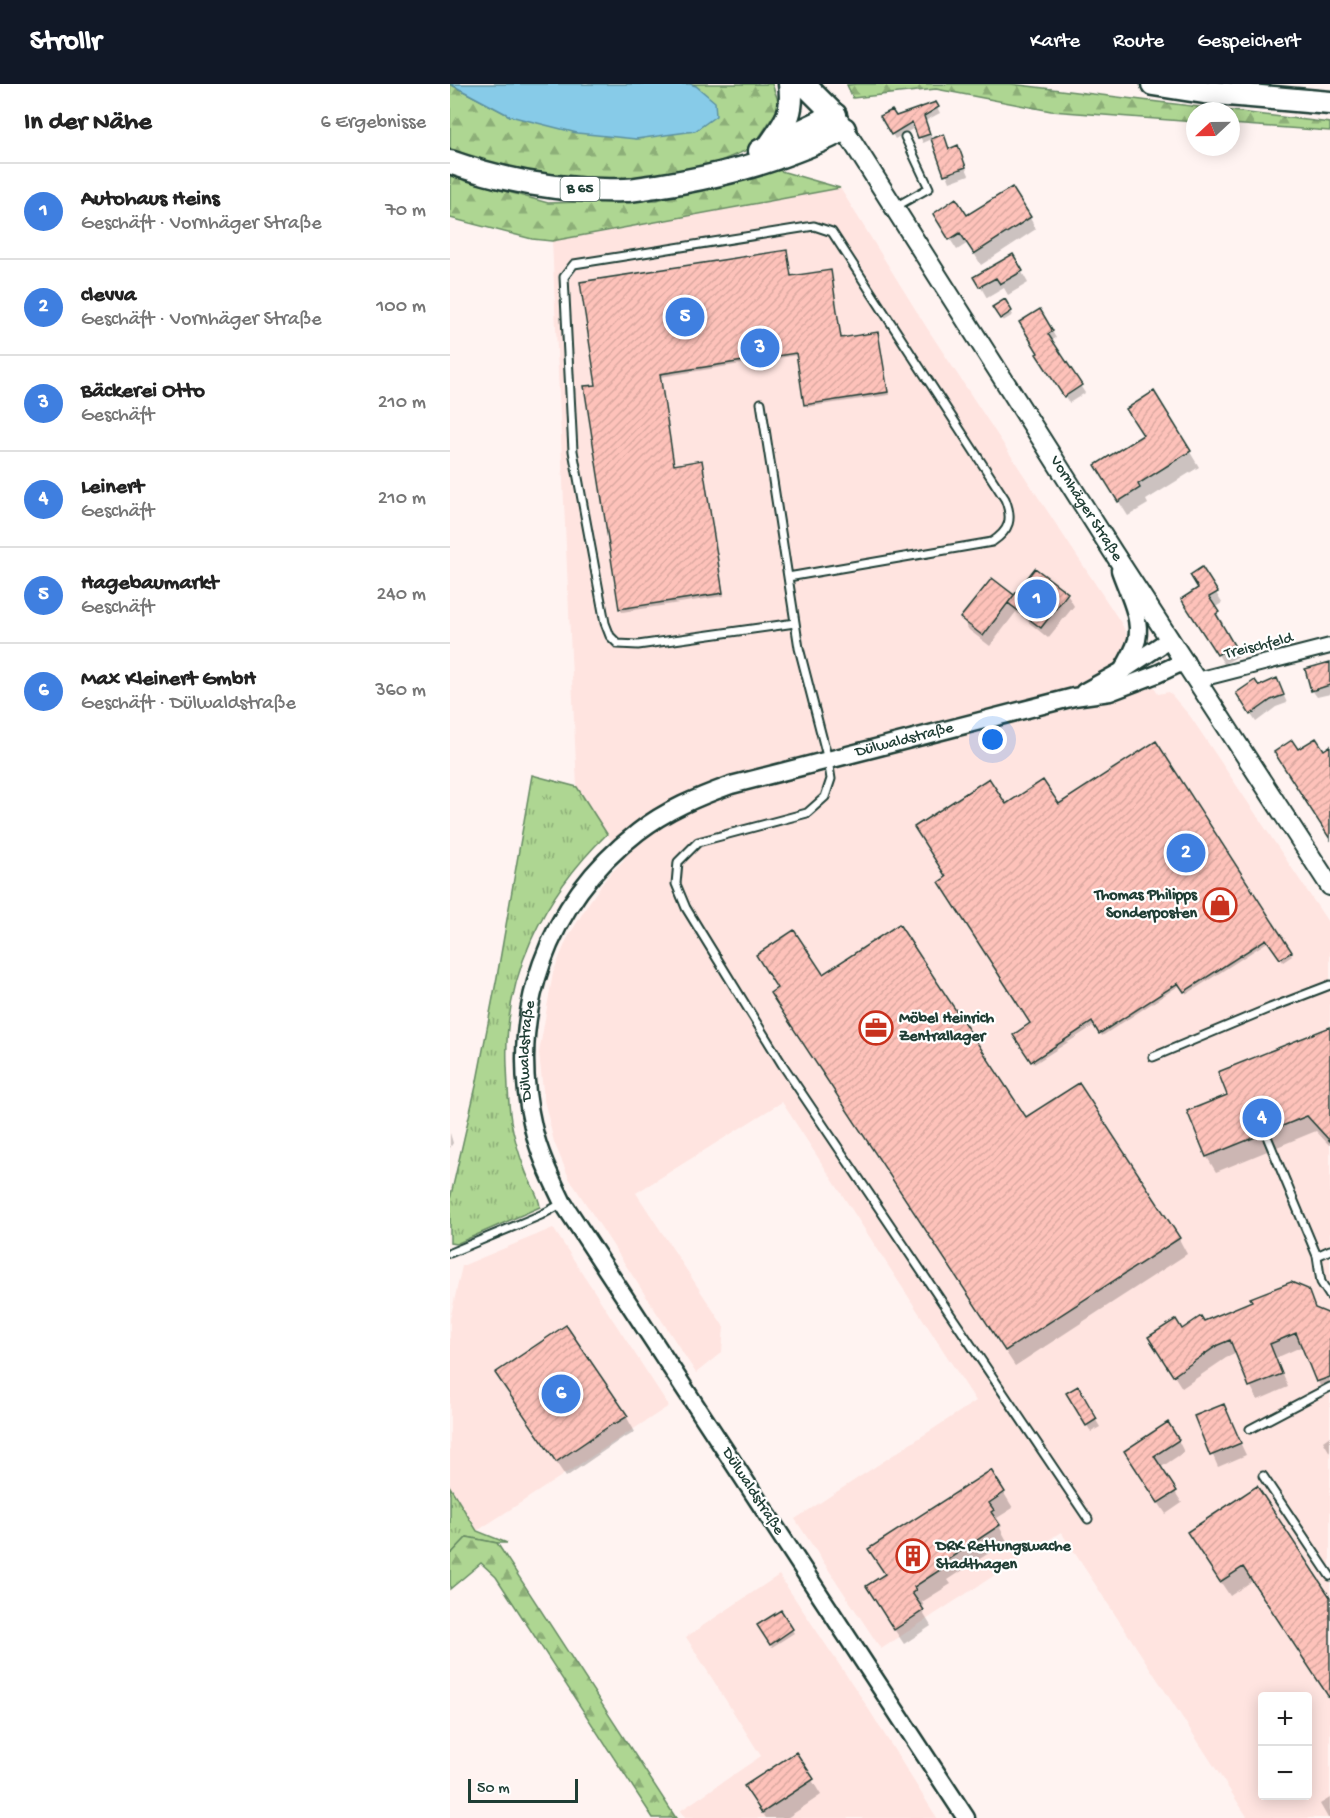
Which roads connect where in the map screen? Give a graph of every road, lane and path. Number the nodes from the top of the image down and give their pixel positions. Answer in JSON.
{"nodes":[{"id":1,"x":790,"y":84,"type":"edge"},
{"id":2,"x":804,"y":84,"type":"edge"},
{"id":3,"x":825,"y":84,"type":"edge"},
{"id":4,"x":1153,"y":84,"type":"edge"},
{"id":5,"x":1330,"y":103,"type":"edge"},
{"id":6,"x":840,"y":122,"type":"junction"},
{"id":7,"x":905,"y":137,"type":"dead end"},
{"id":8,"x":770,"y":145,"type":"junction"},
{"id":9,"x":450,"y":162,"type":"edge"},
{"id":10,"x":713,"y":176,"type":"junction"},
{"id":11,"x":894,"y":207,"type":"junction"},
{"id":12,"x":761,"y":403,"type":"dead end"},
{"id":13,"x":1113,"y":552,"type":"junction"},
{"id":14,"x":788,"y":577,"type":"junction"},
{"id":15,"x":795,"y":623,"type":"junction"},
{"id":16,"x":1170,"y":639,"type":"junction"},
{"id":17,"x":1330,"y":646,"type":"edge"},
{"id":18,"x":1185,"y":661,"type":"junction"},
{"id":19,"x":1122,"y":671,"type":"junction"},
{"id":20,"x":1197,"y":680,"type":"junction"},
{"id":21,"x":1074,"y":697,"type":"junction"},
{"id":22,"x":828,"y":760,"type":"junction"},
{"id":23,"x":1330,"y":885,"type":"edge"},
{"id":24,"x":1330,"y":985,"type":"edge"},
{"id":25,"x":1153,"y":1057,"type":"dead end"},
{"id":26,"x":1268,"y":1140,"type":"dead end"},
{"id":27,"x":563,"y":1203,"type":"junction"},
{"id":28,"x":1330,"y":1250,"type":"edge"},
{"id":29,"x":450,"y":1253,"type":"edge"},
{"id":30,"x":1317,"y":1256,"type":"junction"},
{"id":31,"x":1330,"y":1296,"type":"edge"},
{"id":32,"x":1330,"y":1387,"type":"edge"},
{"id":33,"x":1250,"y":1429,"type":"dead end"},
{"id":34,"x":1263,"y":1476,"type":"dead end"},
{"id":35,"x":1088,"y":1519,"type":"dead end"},
{"id":36,"x":1330,"y":1576,"type":"edge"},
{"id":37,"x":966,"y":1818,"type":"edge"}],
"edges":[{"from":1,"to":8,"type":"highway","number":"B 65"},
{"from":2,"to":6,"type":"main road","name":"Vornhäger Straße"},
{"from":3,"to":6,"type":"main road","name":"Vornhäger Straße"},
{"from":4,"to":5,"type":"highway"},
{"from":6,"to":8,"type":"highway","number":"B 65"},
{"from":6,"to":10,"type":"highway","number":"B 65"},
{"from":6,"to":11,"type":"main road","name":"Vornhäger Straße"},
{"from":7,"to":11,"type":"lane"},
{"from":8,"to":10,"type":"highway","number":"B 65"},
{"from":9,"to":10,"type":"highway","number":"B 65"},
{"from":11,"to":13,"type":"main road","name":"Vornhäger Straße"},
{"from":12,"to":14,"type":"lane"},
{"from":13,"to":16,"type":"main road","name":"Vornhäger Straße"},
{"from":13,"to":19,"type":"street"},
{"from":14,"to":15,"type":"lane"},
{"from":14,"to":15,"type":"lane"},
{"from":15,"to":22,"type":"lane"},
{"from":16,"to":18,"type":"main road","name":"Vornhäger Straße"},
{"from":16,"to":19,"type":"street","name":"Dülwaldstraße"},
{"from":17,"to":20,"type":"street","name":"Treischfeld"},
{"from":18,"to":20,"type":"main road","name":"Vornhäger Straße"},
{"from":18,"to":21,"type":"street","name":"Dülwaldstraße"},
{"from":19,"to":21,"type":"street","name":"Dülwaldstraße"},
{"from":20,"to":23,"type":"main road","name":"Vornhäger Straße"},
{"from":21,"to":22,"type":"street","name":"Dülwaldstraße"},
{"from":22,"to":27,"type":"street","name":"Dülwaldstraße"},
{"from":22,"to":35,"type":"lane"},
{"from":24,"to":25,"type":"lane"},
{"from":26,"to":30,"type":"lane"},
{"from":27,"to":29,"type":"lane"},
{"from":27,"to":37,"type":"street","name":"Dülwaldstraße"},
{"from":28,"to":30,"type":"lane"},
{"from":30,"to":31,"type":"lane"},
{"from":32,"to":33,"type":"lane"},
{"from":34,"to":36,"type":"lane"}]}
